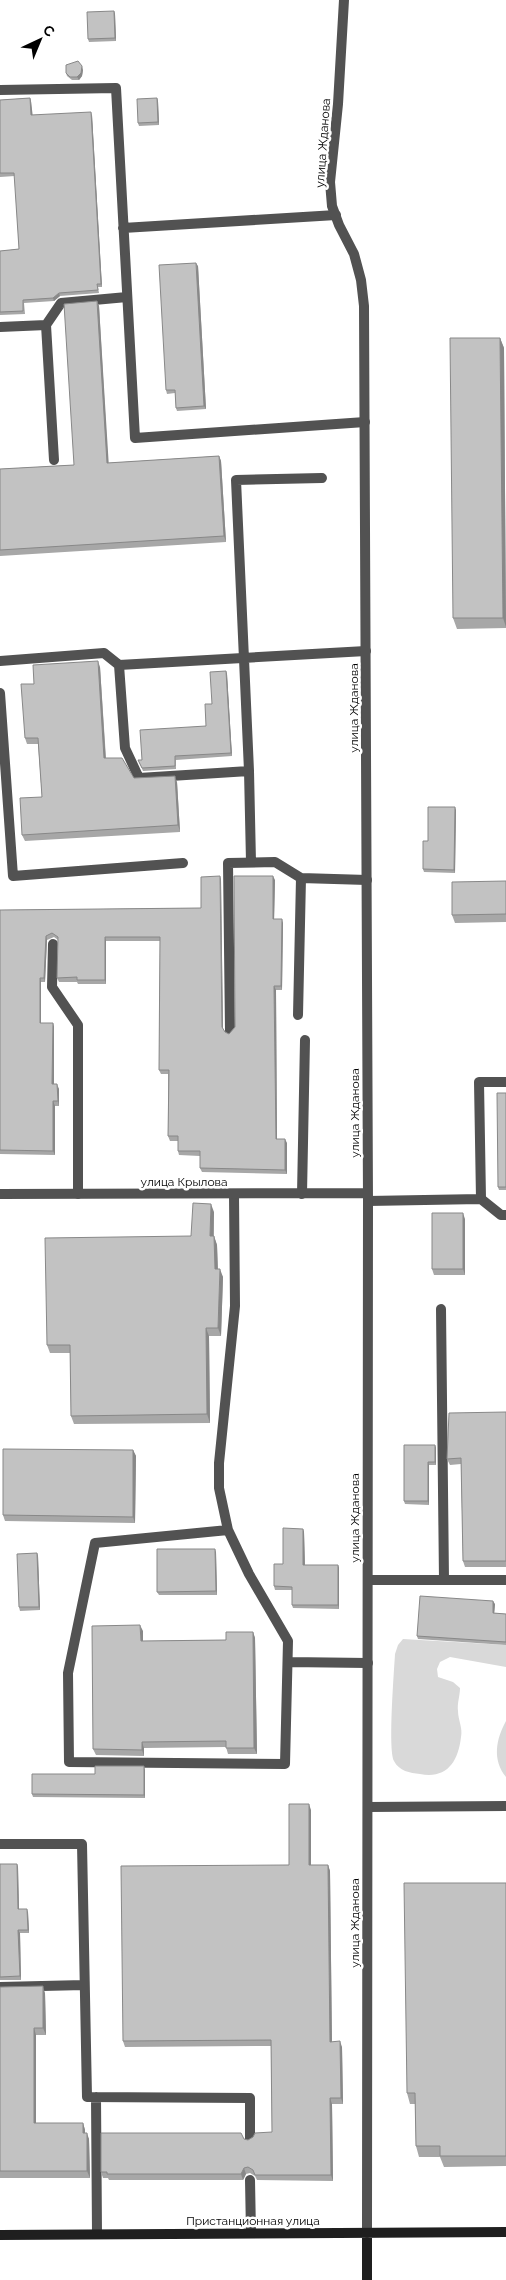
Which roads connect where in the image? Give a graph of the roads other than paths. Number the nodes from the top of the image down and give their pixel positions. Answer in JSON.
{"nodes":[{"id":1,"x":344,"y":0,"type":"edge"},
{"id":2,"x":0,"y":90,"type":"edge"},
{"id":3,"x":336,"y":215,"type":"junction"},
{"id":4,"x":123,"y":228,"type":"junction"},
{"id":5,"x":127,"y":297,"type":"junction"},
{"id":6,"x":46,"y":325,"type":"junction"},
{"id":7,"x":0,"y":327,"type":"edge"},
{"id":8,"x":365,"y":422,"type":"junction"},
{"id":9,"x":54,"y":460,"type":"dead end"},
{"id":10,"x":322,"y":478,"type":"dead end"},
{"id":11,"x":366,"y":651,"type":"junction"},
{"id":12,"x":245,"y":657,"type":"junction"},
{"id":13,"x":0,"y":660,"type":"edge"},
{"id":14,"x":119,"y":664,"type":"junction"},
{"id":15,"x":0,"y":693,"type":"edge"},
{"id":16,"x":249,"y":771,"type":"junction"},
{"id":17,"x":251,"y":862,"type":"junction"},
{"id":18,"x":183,"y":863,"type":"dead end"},
{"id":19,"x":301,"y":878,"type":"junction"},
{"id":20,"x":367,"y":880,"type":"junction"},
{"id":21,"x":52,"y":944,"type":"dead end"},
{"id":22,"x":298,"y":1015,"type":"dead end"},
{"id":23,"x":230,"y":1031,"type":"edge"},
{"id":24,"x":305,"y":1040,"type":"dead end"},
{"id":25,"x":506,"y":1082,"type":"edge"},
{"id":26,"x":0,"y":1194,"type":"edge"},
{"id":27,"x":78,"y":1194,"type":"junction"},
{"id":28,"x":234,"y":1194,"type":"junction"},
{"id":29,"x":302,"y":1194,"type":"junction"},
{"id":30,"x":368,"y":1197,"type":"junction"},
{"id":31,"x":481,"y":1199,"type":"junction"},
{"id":32,"x":506,"y":1215,"type":"edge"},
{"id":33,"x":441,"y":1309,"type":"dead end"},
{"id":34,"x":228,"y":1530,"type":"junction"},
{"id":35,"x":368,"y":1580,"type":"junction"},
{"id":36,"x":444,"y":1580,"type":"junction"},
{"id":37,"x":506,"y":1580,"type":"edge"},
{"id":38,"x":288,"y":1662,"type":"junction"},
{"id":39,"x":368,"y":1663,"type":"junction"},
{"id":40,"x":506,"y":1806,"type":"edge"},
{"id":41,"x":368,"y":1807,"type":"junction"},
{"id":42,"x":0,"y":1844,"type":"edge"},
{"id":43,"x":84,"y":1985,"type":"junction"},
{"id":44,"x":0,"y":1987,"type":"edge"},
{"id":45,"x":96,"y":2098,"type":"junction"},
{"id":46,"x":250,"y":2139,"type":"edge"},
{"id":47,"x":250,"y":2180,"type":"edge"},
{"id":48,"x":506,"y":2232,"type":"edge"},
{"id":49,"x":251,"y":2233,"type":"junction"},
{"id":50,"x":367,"y":2233,"type":"junction"},
{"id":51,"x":97,"y":2234,"type":"junction"},
{"id":52,"x":0,"y":2235,"type":"edge"},
{"id":53,"x":367,"y":2280,"type":"edge"}],
"edges":[{"from":1,"to":3,"type":"street","name":"улица Жданова"},
{"from":2,"to":4,"type":"street"},
{"from":3,"to":4,"type":"street"},
{"from":3,"to":8,"type":"street","name":"улица Жданова"},
{"from":4,"to":5,"type":"street"},
{"from":5,"to":6,"type":"street"},
{"from":5,"to":8,"type":"street"},
{"from":6,"to":7,"type":"street"},
{"from":6,"to":9,"type":"street"},
{"from":8,"to":11,"type":"street","name":"улица Жданова"},
{"from":10,"to":12,"type":"street"},
{"from":11,"to":12,"type":"street"},
{"from":11,"to":20,"type":"street","name":"улица Жданова"},
{"from":12,"to":14,"type":"street"},
{"from":12,"to":16,"type":"street"},
{"from":13,"to":14,"type":"street"},
{"from":14,"to":16,"type":"street"},
{"from":15,"to":18,"type":"street"},
{"from":16,"to":17,"type":"street"},
{"from":17,"to":19,"type":"street"},
{"from":17,"to":23,"type":"street"},
{"from":19,"to":20,"type":"street"},
{"from":19,"to":22,"type":"street"},
{"from":20,"to":30,"type":"street","name":"улица Жданова"},
{"from":21,"to":27,"type":"street"},
{"from":24,"to":29,"type":"street"},
{"from":25,"to":31,"type":"street"},
{"from":26,"to":27,"type":"street","name":"улица Крылова"},
{"from":27,"to":28,"type":"street","name":"улица Крылова"},
{"from":28,"to":29,"type":"street","name":"улица Крылова"},
{"from":28,"to":34,"type":"street"},
{"from":29,"to":30,"type":"street","name":"улица Крылова"},
{"from":30,"to":31,"type":"street","name":"улица Крылова"},
{"from":30,"to":35,"type":"street","name":"улица Жданова"},
{"from":31,"to":32,"type":"street"},
{"from":33,"to":36,"type":"street"},
{"from":34,"to":38,"type":"street"},
{"from":34,"to":38,"type":"street"},
{"from":35,"to":36,"type":"street"},
{"from":35,"to":39,"type":"street","name":"улица Жданова"},
{"from":36,"to":37,"type":"street"},
{"from":38,"to":39,"type":"street"},
{"from":39,"to":41,"type":"street","name":"улица Жданова"},
{"from":40,"to":41,"type":"street"},
{"from":41,"to":50,"type":"street","name":"улица Жданова"},
{"from":42,"to":43,"type":"street"},
{"from":43,"to":44,"type":"street"},
{"from":43,"to":45,"type":"street"},
{"from":45,"to":46,"type":"street"},
{"from":45,"to":51,"type":"street"},
{"from":47,"to":49,"type":"street"},
{"from":48,"to":50,"type":"main road","name":"Пристанционная улица"},
{"from":49,"to":50,"type":"main road","name":"Пристанционная улица"},
{"from":49,"to":51,"type":"main road","name":"Пристанционная улица"},
{"from":50,"to":53,"type":"main road"},
{"from":51,"to":52,"type":"main road","name":"Пристанционная улица"}]}
